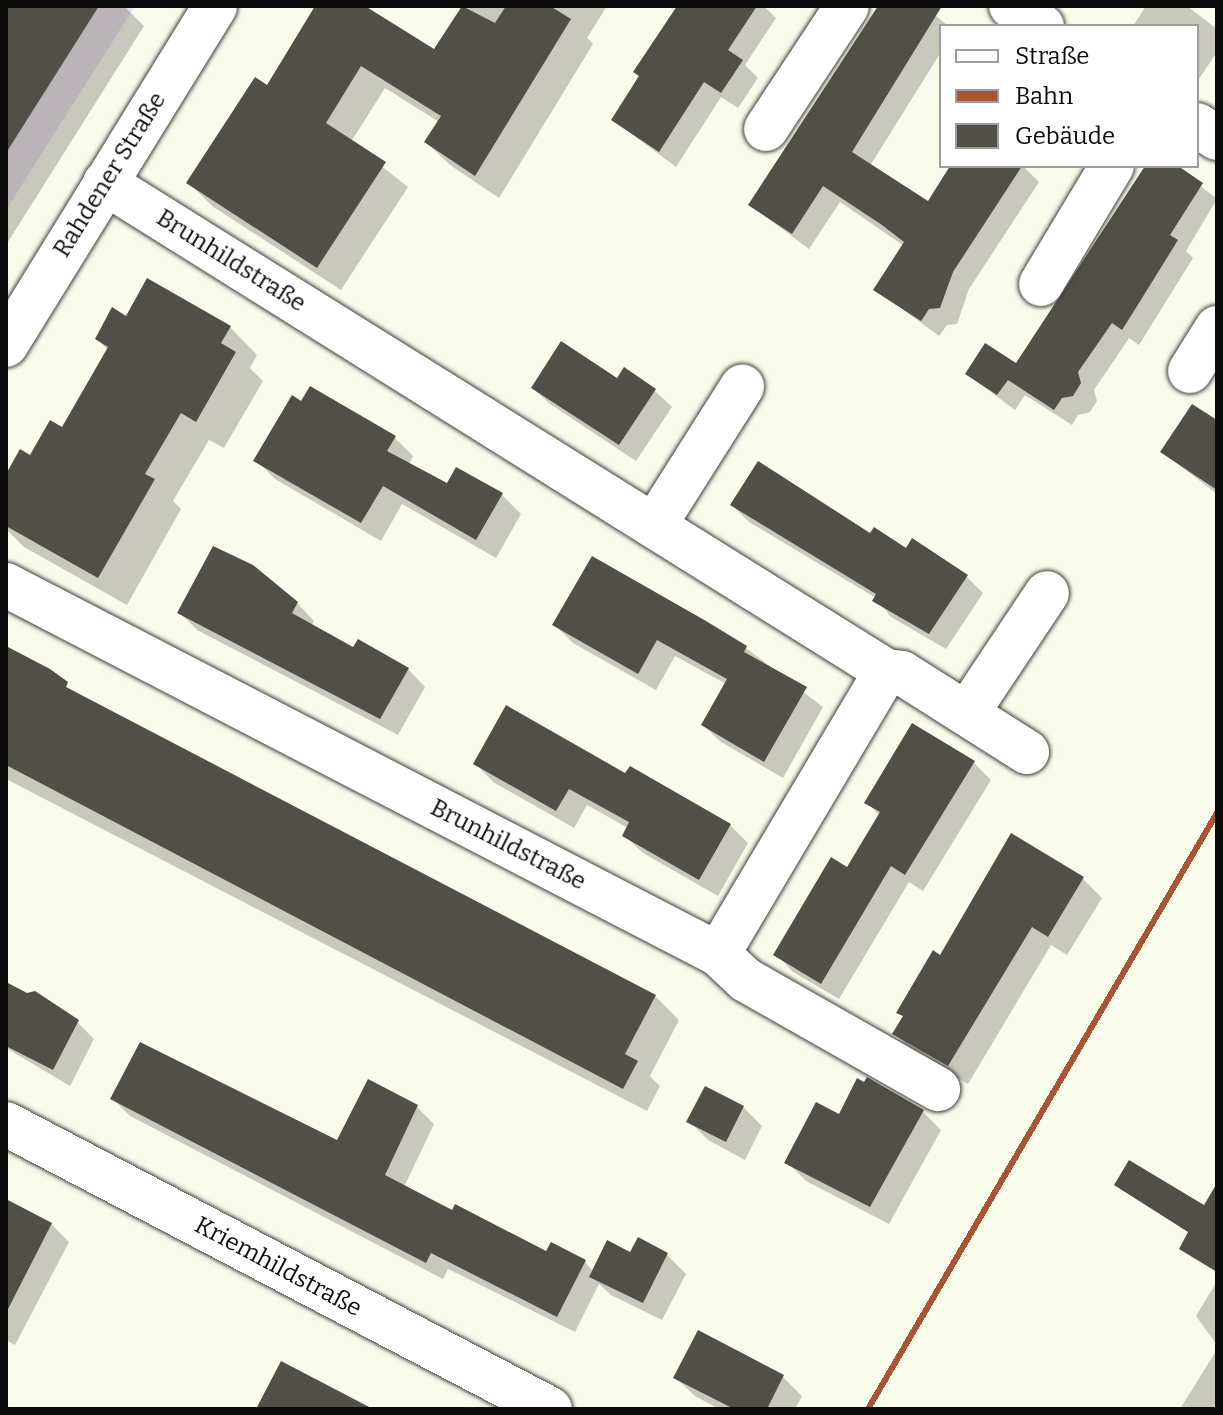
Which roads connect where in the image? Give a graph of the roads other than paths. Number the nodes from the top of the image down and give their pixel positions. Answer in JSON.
{"nodes":[{"id":1,"x":215,"y":6,"type":"edge"},
{"id":2,"x":847,"y":6,"type":"edge"},
{"id":3,"x":1011,"y":6,"type":"edge"},
{"id":4,"x":1039,"y":24,"type":"edge"},
{"id":5,"x":1199,"y":126,"type":"edge"},
{"id":6,"x":766,"y":129,"type":"dead end"},
{"id":7,"x":1217,"y":138,"type":"edge"},
{"id":8,"x":1111,"y":168,"type":"edge"},
{"id":9,"x":105,"y":183,"type":"junction"},
{"id":10,"x":1041,"y":284,"type":"dead end"},
{"id":11,"x":1217,"y":328,"type":"edge"},
{"id":12,"x":6,"y":345,"type":"edge"},
{"id":13,"x":1190,"y":371,"type":"dead end"},
{"id":14,"x":742,"y":387,"type":"dead end"},
{"id":15,"x":654,"y":526,"type":"junction"},
{"id":16,"x":6,"y":585,"type":"edge"},
{"id":17,"x":1047,"y":593,"type":"dead end"},
{"id":18,"x":886,"y":671,"type":"junction"},
{"id":19,"x":967,"y":713,"type":"junction"},
{"id":20,"x":1027,"y":752,"type":"dead end"},
{"id":21,"x":718,"y":954,"type":"junction"},
{"id":22,"x":938,"y":1089,"type":"dead end"},
{"id":23,"x":6,"y":1124,"type":"edge"},
{"id":24,"x":550,"y":1409,"type":"edge"}],
"edges":[{"from":1,"to":9,"type":"street","name":"Rahdener Straße"},
{"from":2,"to":6,"type":"street"},
{"from":3,"to":4,"type":"street"},
{"from":5,"to":7,"type":"street"},
{"from":8,"to":10,"type":"street"},
{"from":9,"to":12,"type":"street","name":"Rahdener Straße"},
{"from":9,"to":15,"type":"street","name":"Brunhildstraße"},
{"from":11,"to":13,"type":"street"},
{"from":14,"to":15,"type":"street"},
{"from":15,"to":18,"type":"street","name":"Brunhildstraße"},
{"from":16,"to":21,"type":"street","name":"Brunhildstraße"},
{"from":17,"to":19,"type":"street"},
{"from":18,"to":19,"type":"street","name":"Brunhildstraße"},
{"from":18,"to":21,"type":"street"},
{"from":19,"to":20,"type":"street","name":"Brunhildstraße"},
{"from":21,"to":22,"type":"street","name":"Brunhildstraße"},
{"from":23,"to":24,"type":"street","name":"Kriemhildstraße"}]}
